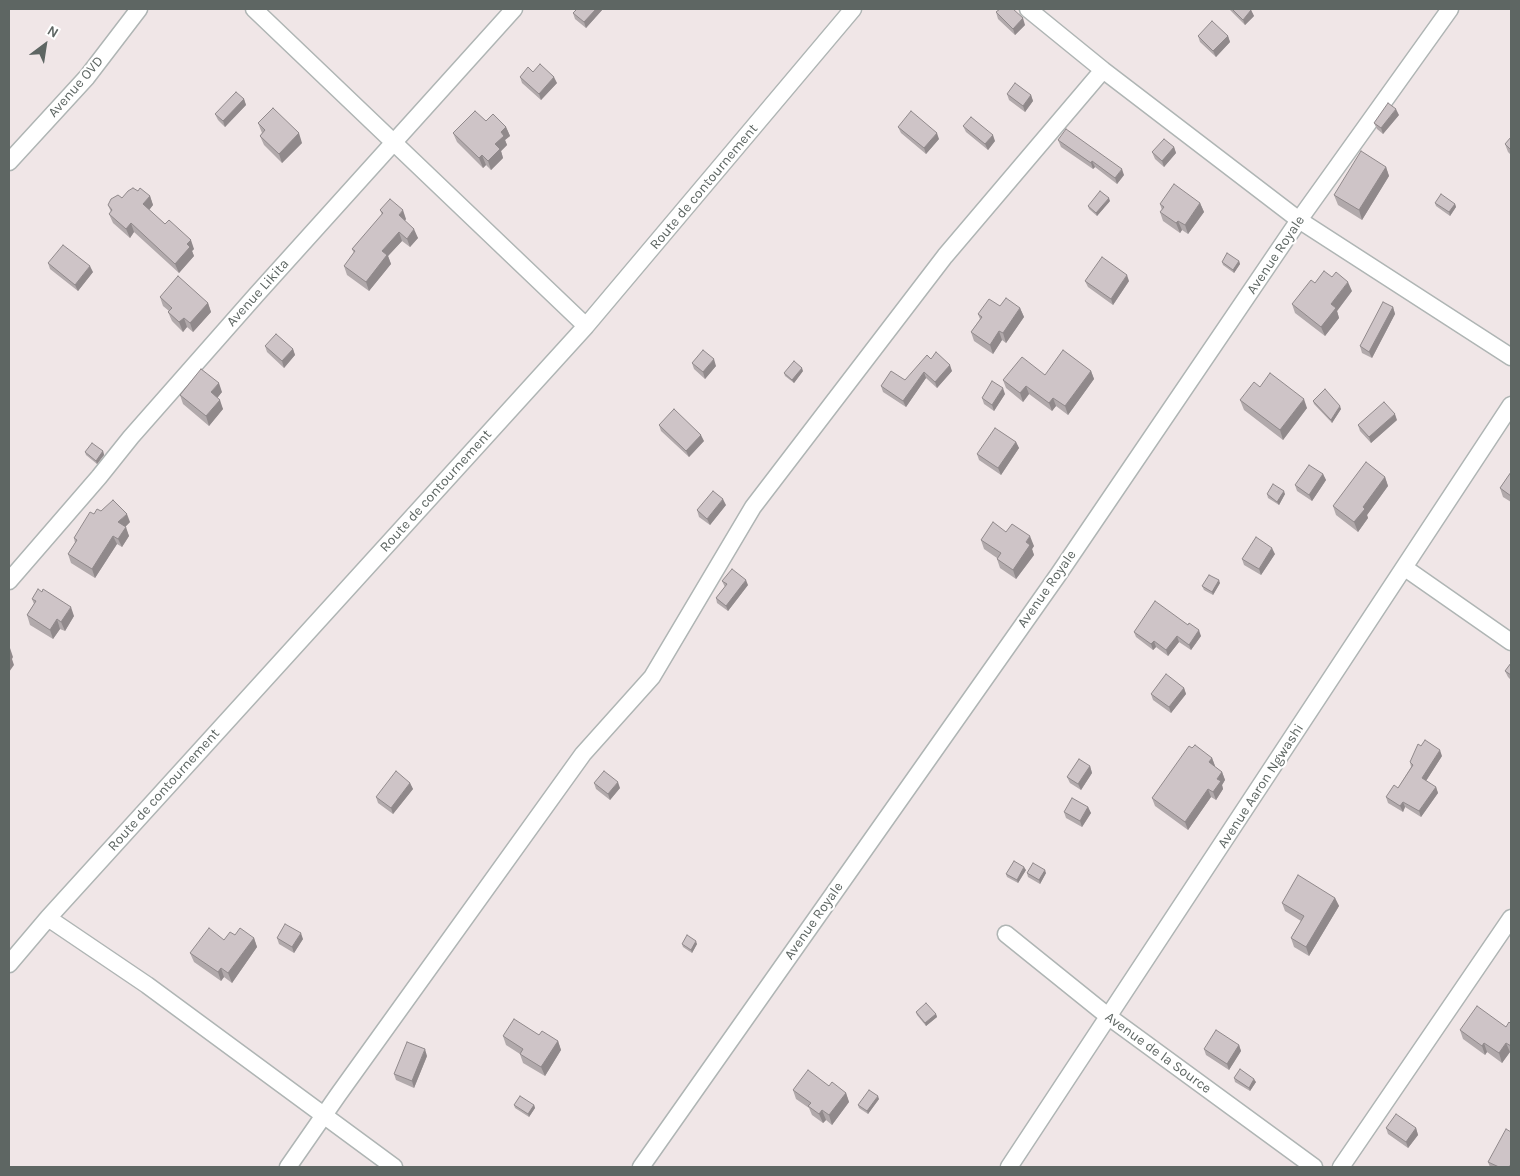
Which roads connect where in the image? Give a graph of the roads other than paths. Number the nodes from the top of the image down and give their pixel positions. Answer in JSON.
{"nodes":[{"id":1,"x":139,"y":9,"type":"edge"},
{"id":2,"x":254,"y":9,"type":"edge"},
{"id":3,"x":514,"y":9,"type":"edge"},
{"id":4,"x":854,"y":9,"type":"edge"},
{"id":5,"x":1028,"y":9,"type":"edge"},
{"id":6,"x":1450,"y":9,"type":"edge"},
{"id":7,"x":1103,"y":70,"type":"junction"},
{"id":8,"x":394,"y":144,"type":"junction"},
{"id":9,"x":9,"y":162,"type":"edge"},
{"id":10,"x":1299,"y":220,"type":"junction"},
{"id":11,"x":586,"y":326,"type":"junction"},
{"id":12,"x":1511,"y":357,"type":"edge"},
{"id":13,"x":1511,"y":405,"type":"edge"},
{"id":14,"x":1405,"y":568,"type":"junction"},
{"id":15,"x":9,"y":581,"type":"edge"},
{"id":16,"x":1511,"y":642,"type":"edge"},
{"id":17,"x":48,"y":918,"type":"junction"},
{"id":18,"x":1511,"y":918,"type":"edge"},
{"id":19,"x":1006,"y":934,"type":"dead end"},
{"id":20,"x":9,"y":964,"type":"edge"},
{"id":21,"x":1109,"y":1017,"type":"junction"},
{"id":22,"x":324,"y":1115,"type":"junction"},
{"id":23,"x":288,"y":1167,"type":"edge"},
{"id":24,"x":394,"y":1167,"type":"edge"},
{"id":25,"x":640,"y":1167,"type":"edge"},
{"id":26,"x":1009,"y":1167,"type":"edge"},
{"id":27,"x":1314,"y":1167,"type":"edge"},
{"id":28,"x":1341,"y":1167,"type":"edge"}],
"edges":[{"from":1,"to":9,"type":"street","name":"Avenue OVD"},
{"from":2,"to":8,"type":"street"},
{"from":3,"to":8,"type":"street","name":"Avenue Likita"},
{"from":4,"to":11,"type":"street","name":"Route de contournement"},
{"from":5,"to":7,"type":"street"},
{"from":6,"to":10,"type":"street","name":"Avenue Royale"},
{"from":7,"to":10,"type":"street"},
{"from":7,"to":22,"type":"street"},
{"from":8,"to":11,"type":"street"},
{"from":8,"to":15,"type":"street","name":"Avenue Likita"},
{"from":10,"to":12,"type":"street"},
{"from":10,"to":25,"type":"street","name":"Avenue Royale"},
{"from":11,"to":17,"type":"street","name":"Route de contournement"},
{"from":13,"to":14,"type":"street","name":"Avenue Aaron Ngwashi"},
{"from":14,"to":16,"type":"street"},
{"from":14,"to":21,"type":"street","name":"Avenue Aaron Ngwashi"},
{"from":17,"to":20,"type":"street","name":"Route de contournement"},
{"from":17,"to":22,"type":"street"},
{"from":18,"to":28,"type":"street"},
{"from":19,"to":21,"type":"street","name":"Avenue de la Source"},
{"from":21,"to":26,"type":"street","name":"Avenue Aaron Ngwashi"},
{"from":21,"to":27,"type":"street","name":"Avenue de la Source"},
{"from":22,"to":23,"type":"street"},
{"from":22,"to":24,"type":"street"}]}
